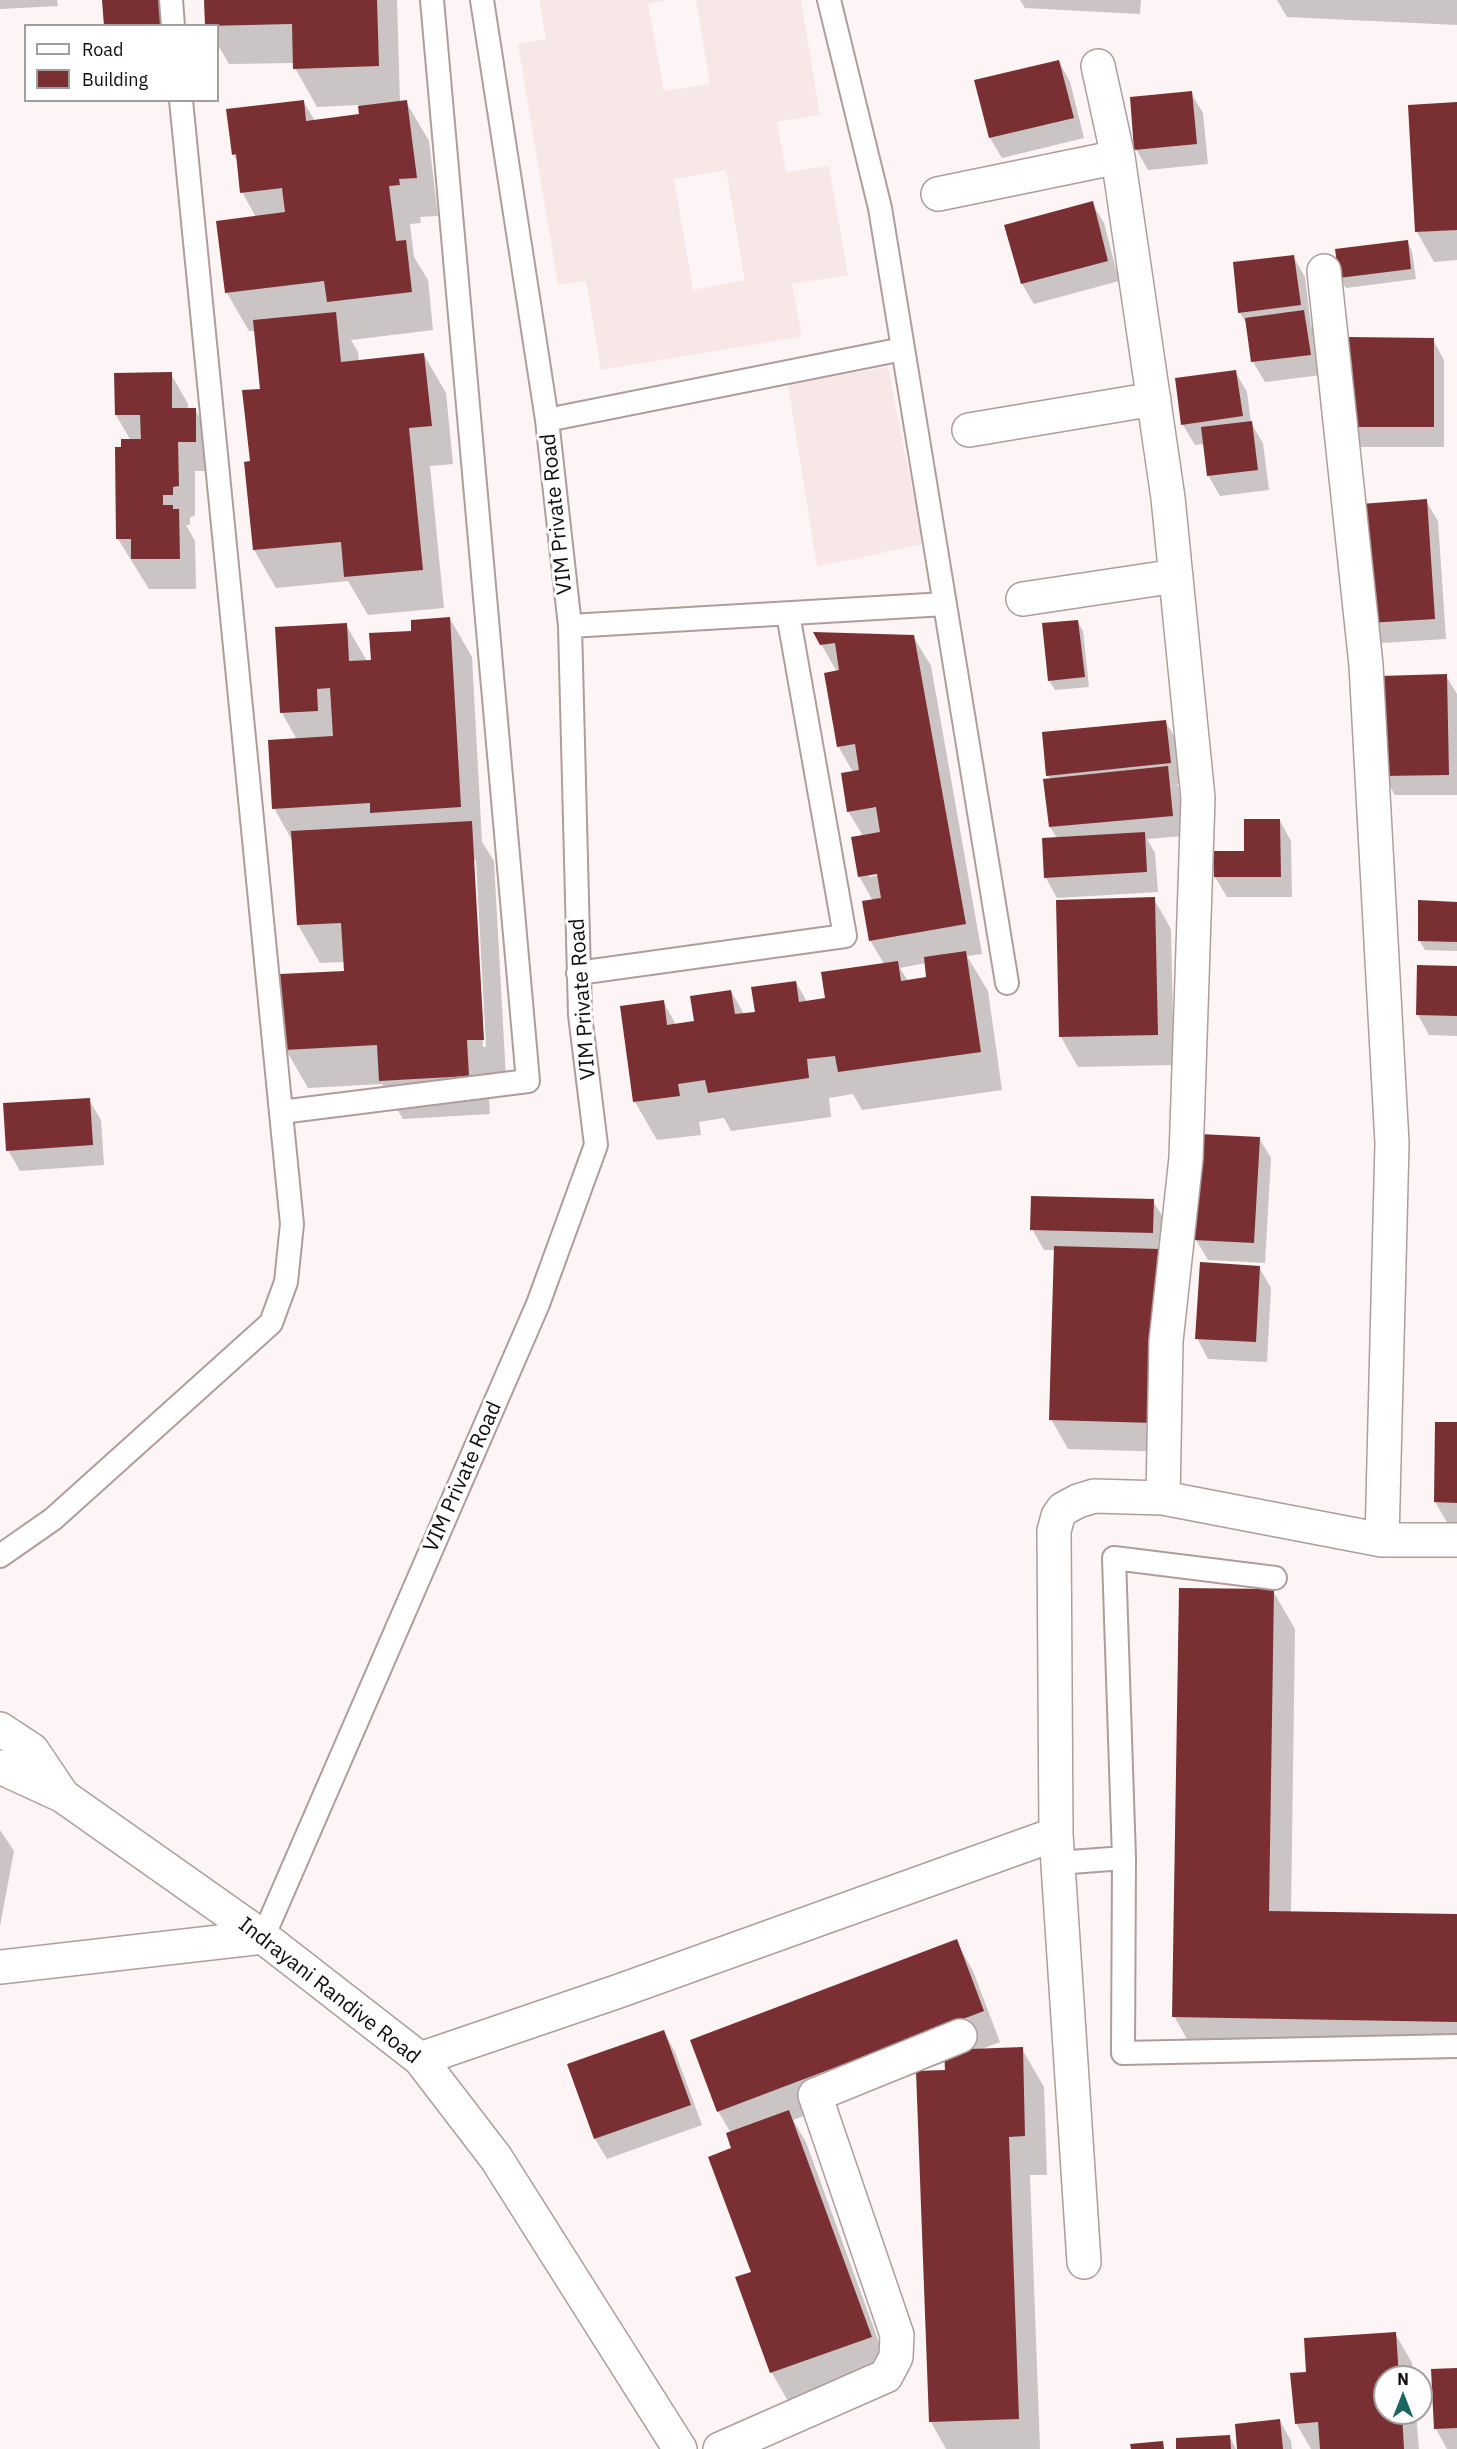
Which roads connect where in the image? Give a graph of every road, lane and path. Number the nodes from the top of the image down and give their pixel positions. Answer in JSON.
{"nodes":[{"id":1,"x":171,"y":0,"type":"edge"},
{"id":2,"x":432,"y":0,"type":"edge"},
{"id":3,"x":482,"y":0,"type":"edge"},
{"id":4,"x":829,"y":0,"type":"edge"},
{"id":5,"x":173,"y":24,"type":"edge"},
{"id":6,"x":1098,"y":66,"type":"dead end"},
{"id":7,"x":181,"y":102,"type":"edge"},
{"id":8,"x":1118,"y":157,"type":"junction"},
{"id":9,"x":938,"y":194,"type":"dead end"},
{"id":10,"x":1324,"y":271,"type":"dead end"},
{"id":11,"x":903,"y":349,"type":"junction"},
{"id":12,"x":1154,"y":399,"type":"junction"},
{"id":13,"x":547,"y":420,"type":"junction"},
{"id":14,"x":969,"y":430,"type":"dead end"},
{"id":15,"x":1176,"y":576,"type":"junction"},
{"id":16,"x":1023,"y":599,"type":"dead end"},
{"id":17,"x":945,"y":604,"type":"junction"},
{"id":18,"x":788,"y":614,"type":"junction"},
{"id":19,"x":570,"y":626,"type":"junction"},
{"id":20,"x":578,"y":973,"type":"junction"},
{"id":21,"x":1007,"y":983,"type":"dead end"},
{"id":22,"x":281,"y":1112,"type":"junction"},
{"id":23,"x":1163,"y":1498,"type":"junction"},
{"id":24,"x":1382,"y":1540,"type":"junction"},
{"id":25,"x":1457,"y":1540,"type":"edge"},
{"id":26,"x":0,"y":1556,"type":"edge"},
{"id":27,"x":1275,"y":1578,"type":"dead end"},
{"id":28,"x":0,"y":1729,"type":"edge"},
{"id":29,"x":0,"y":1767,"type":"edge"},
{"id":30,"x":63,"y":1796,"type":"junction"},
{"id":31,"x":1056,"y":1848,"type":"junction"},
{"id":32,"x":1124,"y":1858,"type":"junction"},
{"id":33,"x":263,"y":1936,"type":"junction"},
{"id":34,"x":0,"y":1967,"type":"edge"},
{"id":35,"x":960,"y":2036,"type":"dead end"},
{"id":36,"x":1457,"y":2046,"type":"edge"},
{"id":37,"x":420,"y":2059,"type":"junction"},
{"id":38,"x":1084,"y":2262,"type":"dead end"},
{"id":39,"x":680,"y":2449,"type":"edge"},
{"id":40,"x":720,"y":2449,"type":"edge"}],
"edges":[{"from":1,"to":5,"type":"lane"},
{"from":2,"to":22,"type":"lane"},
{"from":3,"to":13,"type":"lane","name":"VIM Private Road"},
{"from":4,"to":11,"type":"lane"},
{"from":6,"to":8,"type":"street"},
{"from":7,"to":22,"type":"lane"},
{"from":8,"to":9,"type":"street"},
{"from":8,"to":12,"type":"street"},
{"from":10,"to":24,"type":"street"},
{"from":11,"to":13,"type":"lane"},
{"from":11,"to":17,"type":"lane"},
{"from":12,"to":14,"type":"street"},
{"from":12,"to":15,"type":"street"},
{"from":13,"to":19,"type":"lane","name":"VIM Private Road"},
{"from":15,"to":16,"type":"street"},
{"from":15,"to":23,"type":"street"},
{"from":17,"to":18,"type":"lane"},
{"from":17,"to":21,"type":"lane"},
{"from":18,"to":19,"type":"lane"},
{"from":18,"to":20,"type":"lane"},
{"from":19,"to":20,"type":"lane","name":"VIM Private Road"},
{"from":20,"to":33,"type":"lane","name":"VIM Private Road"},
{"from":22,"to":26,"type":"lane"},
{"from":23,"to":24,"type":"street"},
{"from":23,"to":31,"type":"street"},
{"from":24,"to":25,"type":"street"},
{"from":27,"to":32,"type":"lane"},
{"from":28,"to":30,"type":"street","name":"Indrayani Randive Road"},
{"from":29,"to":30,"type":"street","name":"Indrayani Randive Road"},
{"from":30,"to":33,"type":"street","name":"Indrayani Randive Road"},
{"from":31,"to":32,"type":"lane"},
{"from":31,"to":37,"type":"street"},
{"from":31,"to":38,"type":"street"},
{"from":32,"to":36,"type":"lane"},
{"from":33,"to":34,"type":"street"},
{"from":33,"to":37,"type":"street","name":"Indrayani Randive Road"},
{"from":35,"to":40,"type":"street"},
{"from":37,"to":39,"type":"street","name":"Indrayani Randive Road"}]}
